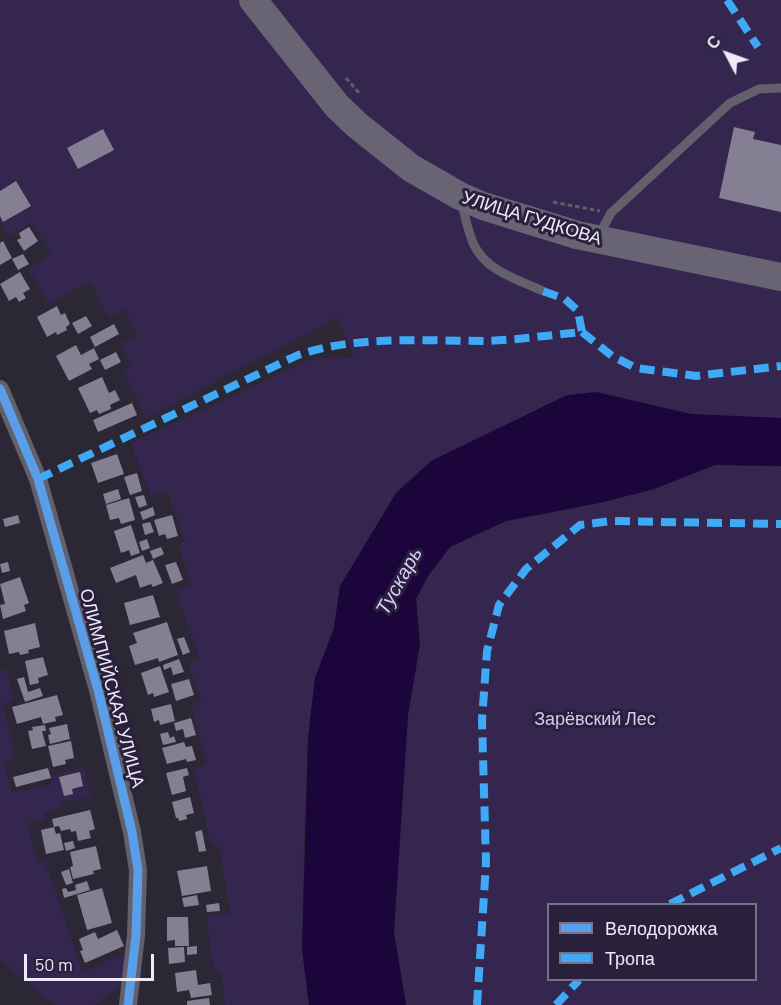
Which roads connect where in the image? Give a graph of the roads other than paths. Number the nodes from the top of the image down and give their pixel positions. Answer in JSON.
{"nodes":[{"id":1,"x":253,"y":0,"type":"edge"},
{"id":2,"x":781,"y":88,"type":"edge"},
{"id":3,"x":460,"y":196,"type":"junction"},
{"id":4,"x":597,"y":239,"type":"junction"},
{"id":5,"x":781,"y":277,"type":"edge"},
{"id":6,"x":543,"y":291,"type":"dead end"},
{"id":7,"x":0,"y":389,"type":"edge"},
{"id":8,"x":128,"y":1005,"type":"edge"}],
"edges":[{"from":1,"to":3,"type":"main road","name":"УЛИЦА ГУДКОВА"},
{"from":2,"to":4,"type":"lane"},
{"from":3,"to":4,"type":"main road","name":"УЛИЦА ГУДКОВА"},
{"from":3,"to":6,"type":"lane"},
{"from":4,"to":5,"type":"main road","name":"УЛИЦА ГУДКОВА"},
{"from":7,"to":8,"type":"street","name":"ОЛИМПИЙСКАЯ УЛИЦА"}]}
